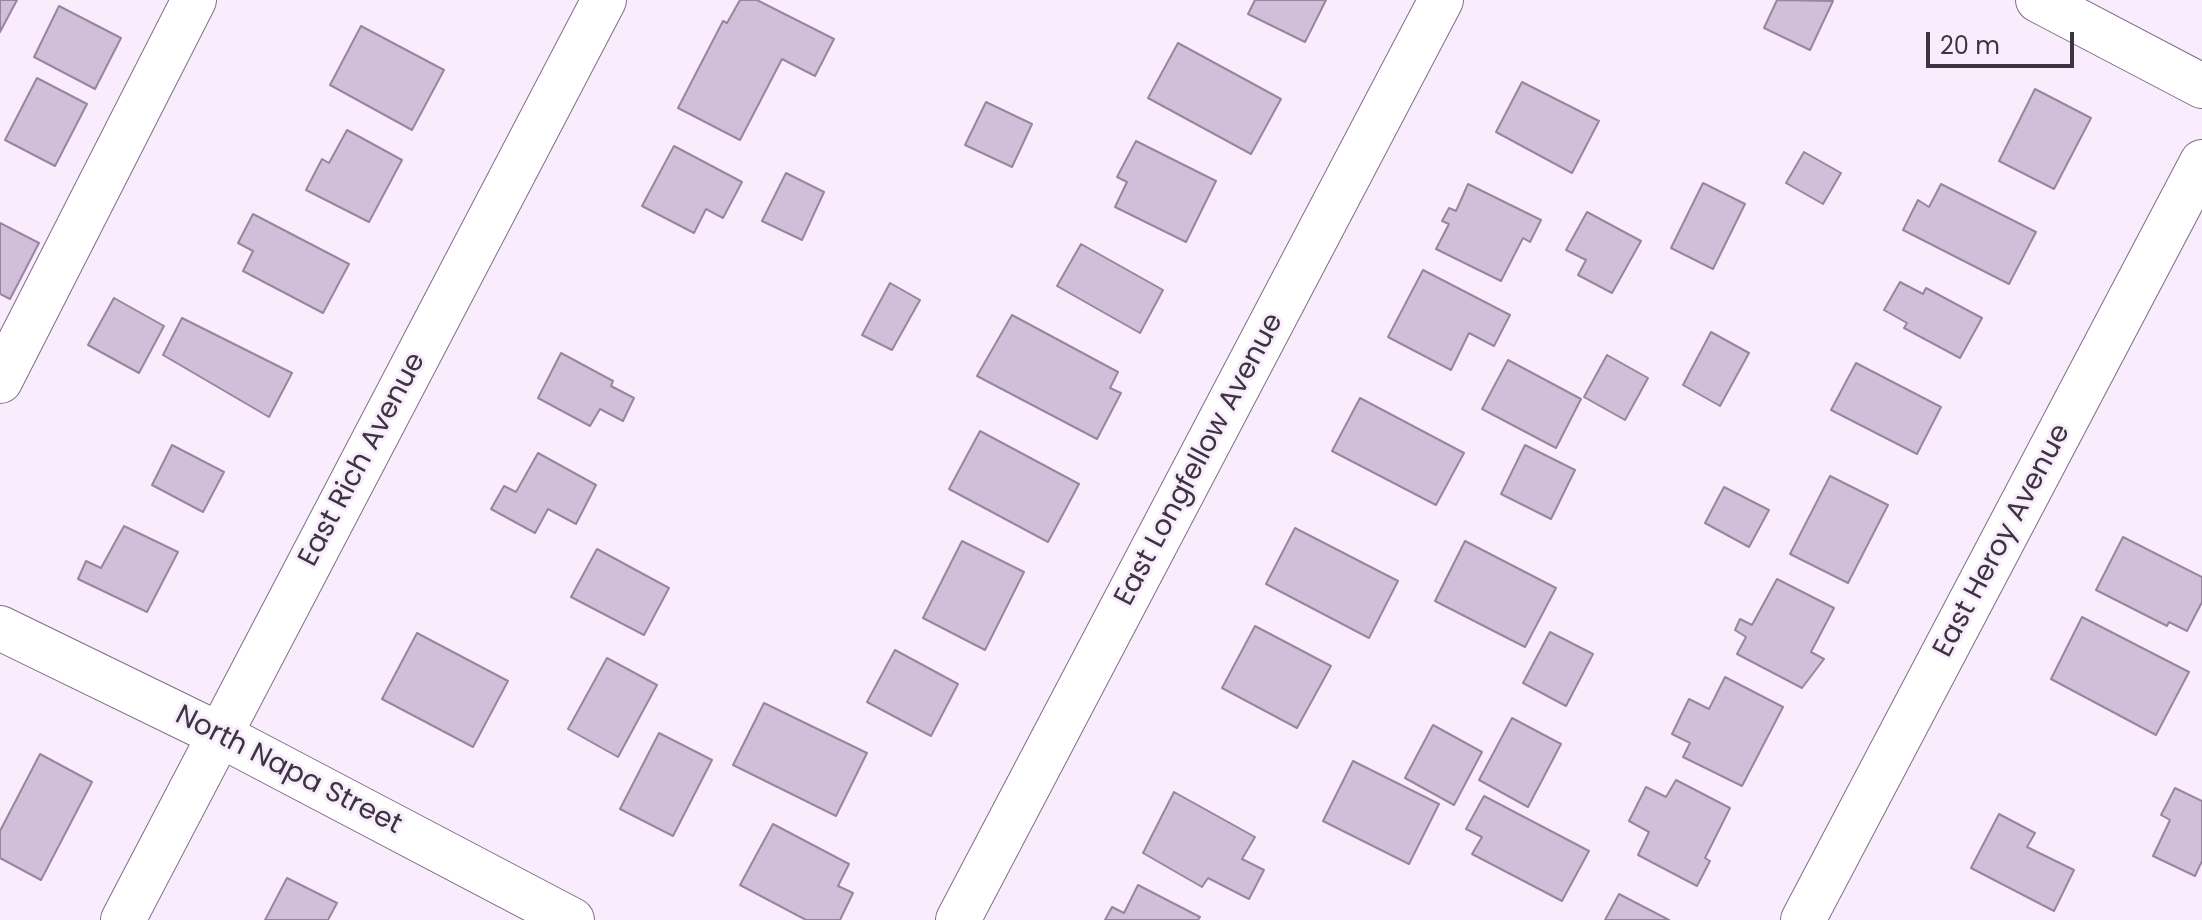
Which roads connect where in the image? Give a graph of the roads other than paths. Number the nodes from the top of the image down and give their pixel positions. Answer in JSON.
{"nodes":[{"id":1,"x":194,"y":0,"type":"edge"},
{"id":2,"x":604,"y":0,"type":"edge"},
{"id":3,"x":1441,"y":0,"type":"edge"},
{"id":4,"x":2038,"y":0,"type":"edge"},
{"id":5,"x":2202,"y":86,"type":"edge"},
{"id":6,"x":2202,"y":162,"type":"edge"},
{"id":7,"x":0,"y":381,"type":"edge"},
{"id":8,"x":0,"y":628,"type":"edge"},
{"id":9,"x":220,"y":735,"type":"junction"},
{"id":10,"x":123,"y":920,"type":"edge"},
{"id":11,"x":572,"y":920,"type":"edge"},
{"id":12,"x":958,"y":920,"type":"edge"},
{"id":13,"x":1803,"y":920,"type":"edge"}],
"edges":[{"from":1,"to":7,"type":"street"},
{"from":2,"to":9,"type":"street","name":"East Rich Avenue"},
{"from":3,"to":12,"type":"street","name":"East Longfellow Avenue"},
{"from":4,"to":5,"type":"street"},
{"from":6,"to":13,"type":"street","name":"East Heroy Avenue"},
{"from":8,"to":9,"type":"street","name":"North Napa Street"},
{"from":9,"to":10,"type":"street","name":"East Rich Avenue"},
{"from":9,"to":11,"type":"street","name":"North Napa Street"}]}
